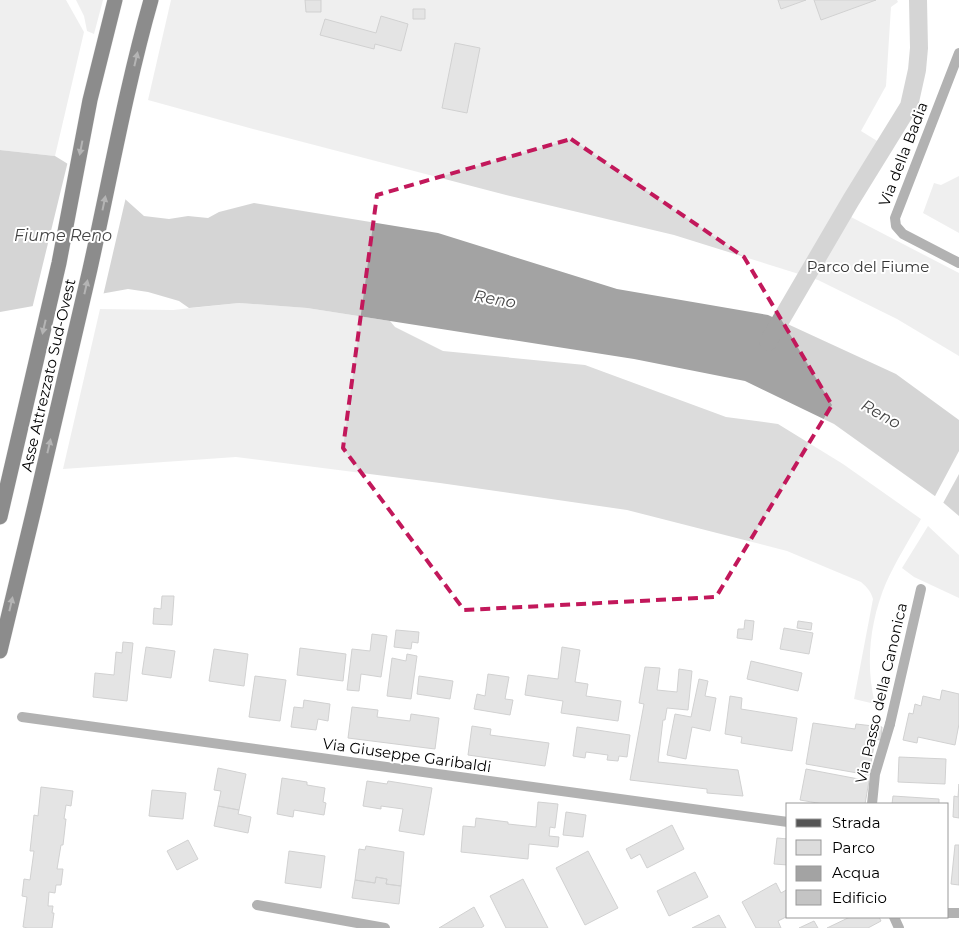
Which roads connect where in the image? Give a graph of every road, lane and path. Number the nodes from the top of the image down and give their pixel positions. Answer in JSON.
{"nodes":[{"id":1,"x":115,"y":0,"type":"edge"},
{"id":2,"x":150,"y":3,"type":"edge"},
{"id":3,"x":959,"y":53,"type":"edge"},
{"id":4,"x":959,"y":263,"type":"edge"},
{"id":5,"x":0,"y":517,"type":"edge"},
{"id":6,"x":921,"y":589,"type":"dead end"},
{"id":7,"x":0,"y":651,"type":"edge"},
{"id":8,"x":22,"y":717,"type":"dead end"},
{"id":9,"x":872,"y":803,"type":"edge"},
{"id":10,"x":786,"y":822,"type":"edge"},
{"id":11,"x":257,"y":905,"type":"dead end"},
{"id":12,"x":385,"y":928,"type":"edge"}],
"edges":[{"from":1,"to":5,"type":"highway","name":"Asse Attrezzato Sud-Ovest","one_way":true},
{"from":7,"to":2,"type":"highway","name":"Asse Attrezzato Sud-Ovest","one_way":true},
{"from":3,"to":4,"type":"street","name":"Via della Badia"},
{"from":6,"to":9,"type":"street","name":"Via Passo della Canonica"},
{"from":8,"to":10,"type":"street","name":"Via Giuseppe Garibaldi"},
{"from":11,"to":12,"type":"street"}]}
